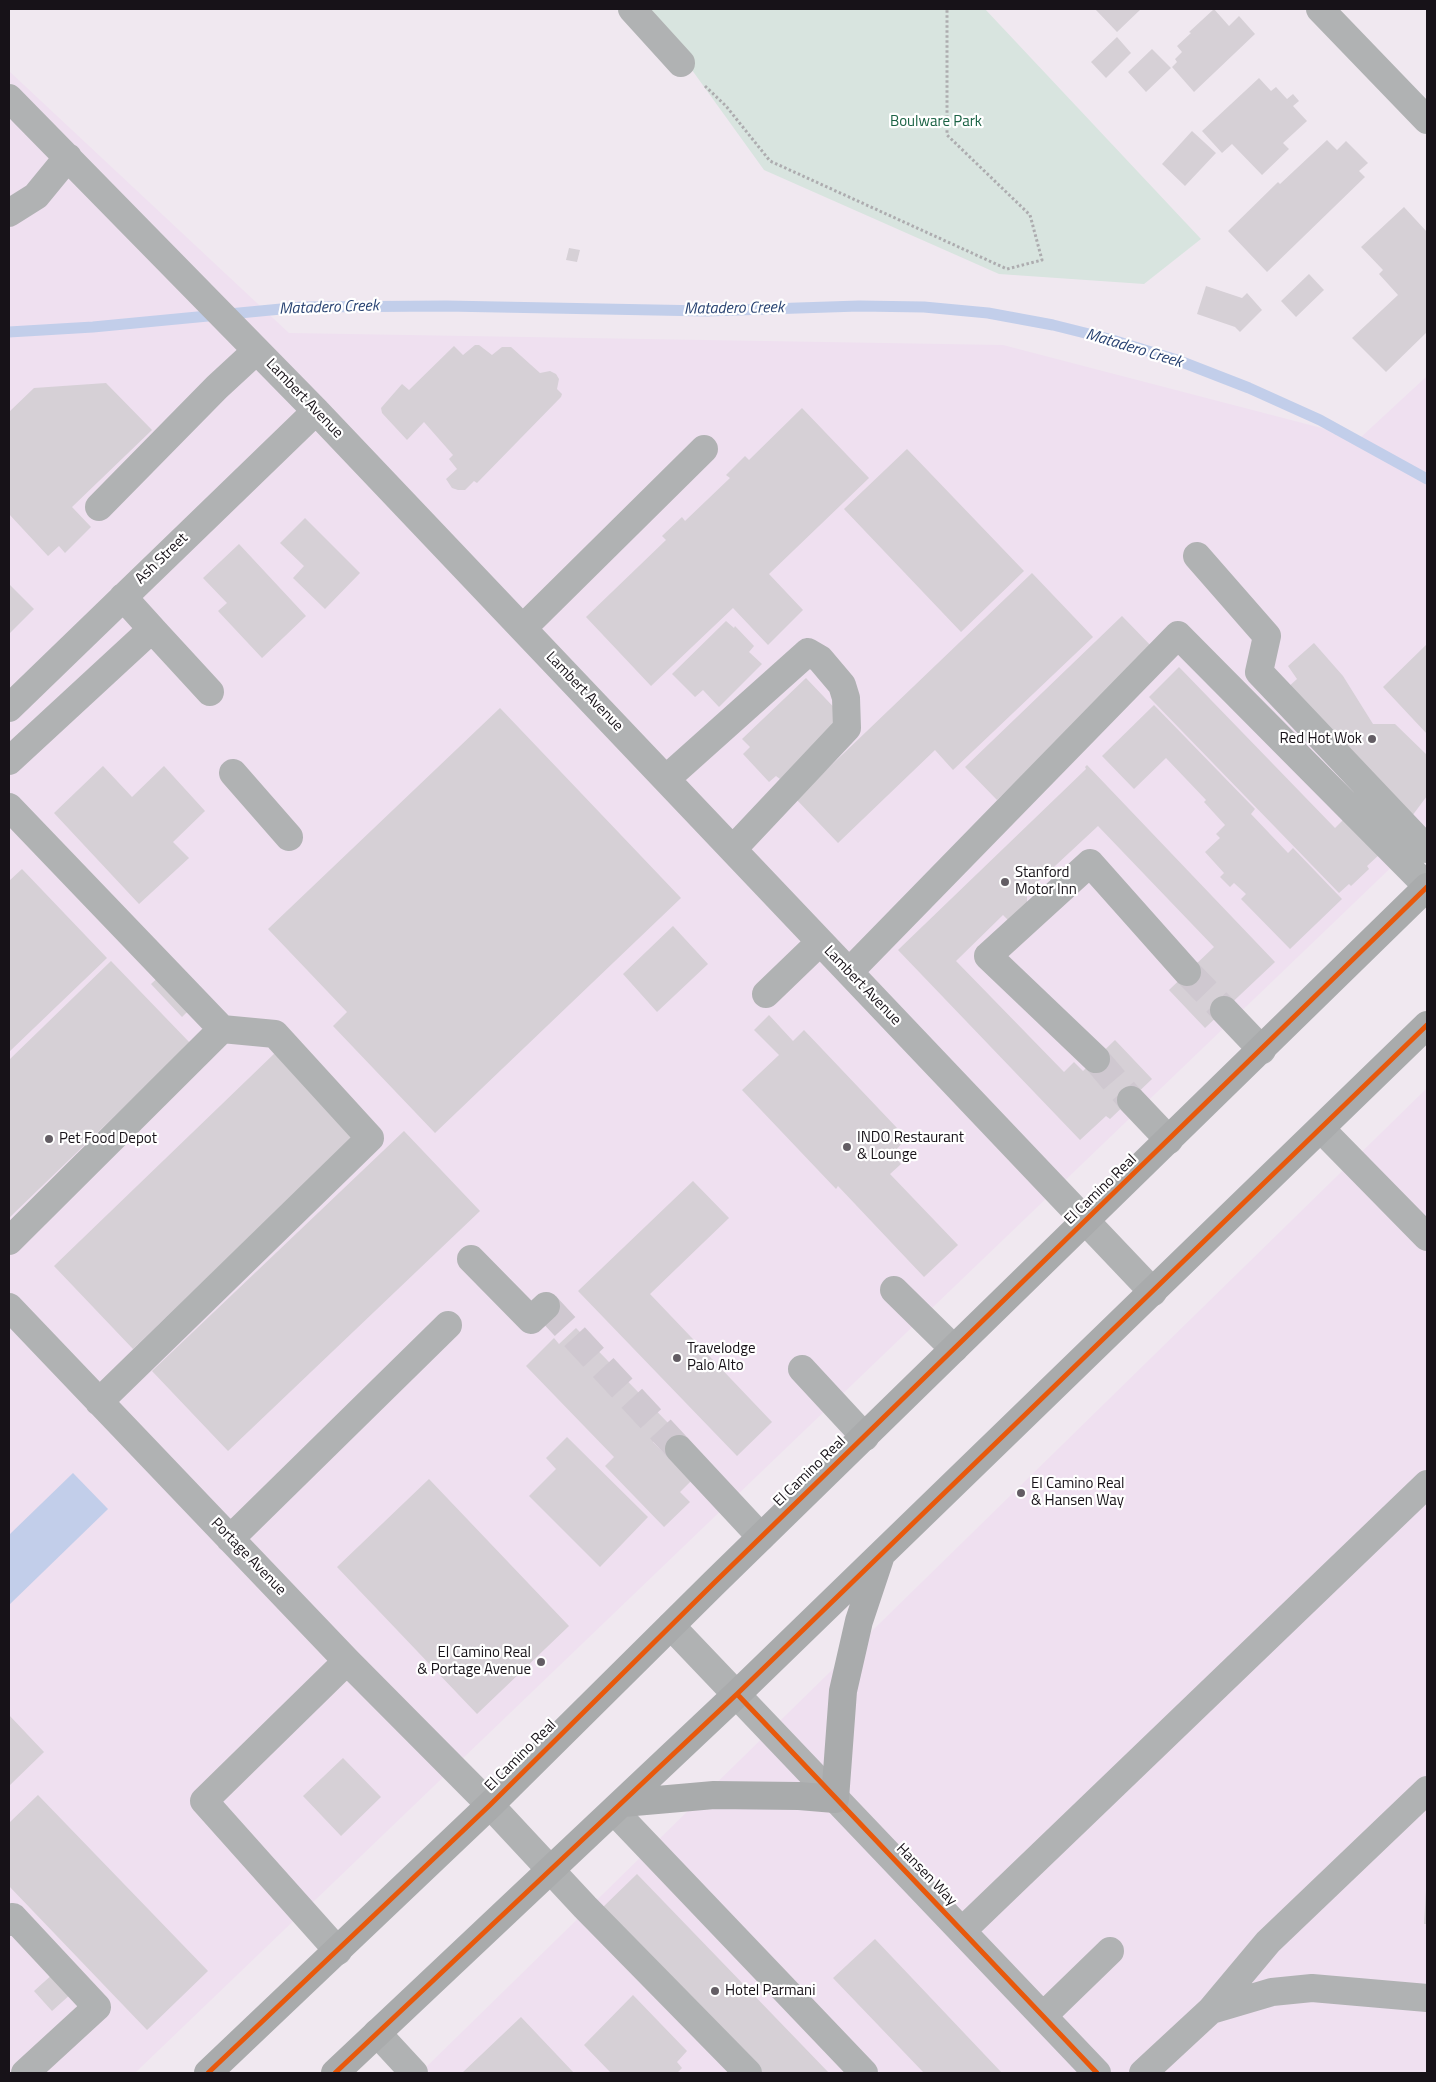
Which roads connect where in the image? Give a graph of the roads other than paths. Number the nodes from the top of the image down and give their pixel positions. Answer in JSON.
{"nodes":[{"id":1,"x":632,"y":9,"type":"edge"},
{"id":2,"x":1320,"y":9,"type":"edge"},
{"id":3,"x":681,"y":63,"type":"road end"},
{"id":4,"x":9,"y":98,"type":"edge"},
{"id":5,"x":1427,"y":120,"type":"edge"},
{"id":6,"x":68,"y":157,"type":"junction"},
{"id":7,"x":9,"y":213,"type":"edge"},
{"id":8,"x":252,"y":346,"type":"junction"},
{"id":9,"x":316,"y":411,"type":"junction"},
{"id":10,"x":704,"y":449,"type":"dead end"},
{"id":11,"x":99,"y":507,"type":"dead end"},
{"id":12,"x":1197,"y":556,"type":"dead end"},
{"id":13,"x":123,"y":597,"type":"junction"},
{"id":14,"x":523,"y":628,"type":"junction"},
{"id":15,"x":152,"y":629,"type":"junction"},
{"id":16,"x":210,"y":692,"type":"dead end"},
{"id":17,"x":9,"y":708,"type":"edge"},
{"id":18,"x":9,"y":761,"type":"edge"},
{"id":19,"x":233,"y":773,"type":"dead end"},
{"id":20,"x":666,"y":779,"type":"junction"},
{"id":21,"x":9,"y":806,"type":"edge"},
{"id":22,"x":289,"y":837,"type":"dead end"},
{"id":23,"x":733,"y":849,"type":"junction"},
{"id":24,"x":1427,"y":849,"type":"edge"},
{"id":25,"x":1427,"y":886,"type":"edge"},
{"id":26,"x":820,"y":942,"type":"junction"},
{"id":27,"x":849,"y":972,"type":"junction"},
{"id":28,"x":1187,"y":972,"type":"tunnel mouth"},
{"id":29,"x":766,"y":994,"type":"dead end"},
{"id":30,"x":1224,"y":1010,"type":"tunnel mouth"},
{"id":31,"x":1427,"y":1026,"type":"edge"},
{"id":32,"x":222,"y":1029,"type":"junction"},
{"id":33,"x":1262,"y":1050,"type":"junction"},
{"id":34,"x":1096,"y":1059,"type":"tunnel mouth"},
{"id":35,"x":1131,"y":1100,"type":"tunnel mouth"},
{"id":36,"x":1321,"y":1129,"type":"junction"},
{"id":37,"x":1169,"y":1140,"type":"junction"},
{"id":38,"x":1086,"y":1222,"type":"junction"},
{"id":39,"x":1427,"y":1238,"type":"edge"},
{"id":40,"x":9,"y":1241,"type":"edge"},
{"id":41,"x":471,"y":1259,"type":"dead end"},
{"id":42,"x":894,"y":1290,"type":"dead end"},
{"id":43,"x":1153,"y":1292,"type":"junction"},
{"id":44,"x":546,"y":1306,"type":"dead end"},
{"id":45,"x":9,"y":1307,"type":"edge"},
{"id":46,"x":448,"y":1325,"type":"dead end"},
{"id":47,"x":954,"y":1349,"type":"junction"},
{"id":48,"x":802,"y":1369,"type":"dead end"},
{"id":49,"x":99,"y":1402,"type":"junction"},
{"id":50,"x":865,"y":1437,"type":"junction"},
{"id":51,"x":679,"y":1449,"type":"tunnel mouth"},
{"id":52,"x":1427,"y":1484,"type":"edge"},
{"id":53,"x":761,"y":1537,"type":"junction"},
{"id":54,"x":230,"y":1539,"type":"junction"},
{"id":55,"x":882,"y":1554,"type":"junction"},
{"id":56,"x":671,"y":1626,"type":"junction"},
{"id":57,"x":347,"y":1661,"type":"junction"},
{"id":58,"x":737,"y":1694,"type":"junction"},
{"id":59,"x":1427,"y":1790,"type":"edge"},
{"id":60,"x":835,"y":1799,"type":"junction"},
{"id":61,"x":490,"y":1805,"type":"junction"},
{"id":62,"x":618,"y":1807,"type":"junction"},
{"id":63,"x":552,"y":1869,"type":"junction"},
{"id":64,"x":9,"y":1922,"type":"edge"},
{"id":65,"x":962,"y":1931,"type":"junction"},
{"id":66,"x":338,"y":1951,"type":"junction"},
{"id":67,"x":1110,"y":1951,"type":"dead end"},
{"id":68,"x":1427,"y":1998,"type":"edge"},
{"id":69,"x":1211,"y":2010,"type":"junction"},
{"id":70,"x":1043,"y":2016,"type":"junction"},
{"id":71,"x":377,"y":2033,"type":"junction"},
{"id":72,"x":25,"y":2073,"type":"edge"},
{"id":73,"x":208,"y":2073,"type":"edge"},
{"id":74,"x":335,"y":2073,"type":"edge"},
{"id":75,"x":414,"y":2073,"type":"edge"},
{"id":76,"x":748,"y":2073,"type":"edge"},
{"id":77,"x":864,"y":2073,"type":"edge"},
{"id":78,"x":1097,"y":2073,"type":"edge"},
{"id":79,"x":1143,"y":2073,"type":"edge"}],
"edges":[{"from":1,"to":3,"type":"street"},
{"from":2,"to":5,"type":"street"},
{"from":4,"to":6,"type":"street","name":"Lambert Avenue"},
{"from":6,"to":7,"type":"street"},
{"from":6,"to":8,"type":"street","name":"Lambert Avenue"},
{"from":8,"to":9,"type":"street","name":"Lambert Avenue"},
{"from":8,"to":11,"type":"street"},
{"from":9,"to":13,"type":"street","name":"Ash Street"},
{"from":9,"to":14,"type":"street","name":"Lambert Avenue"},
{"from":10,"to":14,"type":"street"},
{"from":12,"to":24,"type":"street"},
{"from":13,"to":15,"type":"street"},
{"from":13,"to":17,"type":"street","name":"Ash Street"},
{"from":14,"to":20,"type":"street","name":"Lambert Avenue"},
{"from":15,"to":16,"type":"street"},
{"from":15,"to":18,"type":"street"},
{"from":19,"to":22,"type":"street"},
{"from":20,"to":23,"type":"street","name":"Lambert Avenue"},
{"from":20,"to":23,"type":"street"},
{"from":21,"to":32,"type":"street"},
{"from":23,"to":26,"type":"street","name":"Lambert Avenue"},
{"from":25,"to":27,"type":"street"},
{"from":25,"to":33,"type":"main road","name":"El Camino Real"},
{"from":26,"to":27,"type":"street","name":"Lambert Avenue"},
{"from":26,"to":29,"type":"street"},
{"from":27,"to":38,"type":"street","name":"Lambert Avenue"},
{"from":28,"to":34,"type":"street"},
{"from":30,"to":33,"type":"street"},
{"from":31,"to":36,"type":"main road"},
{"from":32,"to":40,"type":"street"},
{"from":32,"to":49,"type":"street"},
{"from":33,"to":37,"type":"main road","name":"El Camino Real"},
{"from":35,"to":37,"type":"street"},
{"from":36,"to":39,"type":"street"},
{"from":36,"to":43,"type":"main road"},
{"from":37,"to":38,"type":"main road","name":"El Camino Real"},
{"from":38,"to":43,"type":"street","name":"Lambert Avenue"},
{"from":38,"to":47,"type":"main road","name":"El Camino Real"},
{"from":41,"to":44,"type":"street"},
{"from":42,"to":47,"type":"street"},
{"from":43,"to":55,"type":"main road"},
{"from":45,"to":49,"type":"street","name":"Portage Avenue"},
{"from":46,"to":54,"type":"street"},
{"from":47,"to":50,"type":"main road","name":"El Camino Real"},
{"from":48,"to":50,"type":"street"},
{"from":49,"to":54,"type":"street","name":"Portage Avenue"},
{"from":50,"to":53,"type":"main road","name":"El Camino Real"},
{"from":51,"to":53,"type":"street"},
{"from":52,"to":65,"type":"street"},
{"from":53,"to":56,"type":"main road","name":"El Camino Real"},
{"from":54,"to":57,"type":"street","name":"Portage Avenue"},
{"from":55,"to":58,"type":"main road"},
{"from":55,"to":60,"type":"main road"},
{"from":56,"to":58,"type":"street","name":"Hansen Way"},
{"from":56,"to":61,"type":"main road","name":"El Camino Real"},
{"from":57,"to":61,"type":"street","name":"Portage Avenue"},
{"from":57,"to":66,"type":"street"},
{"from":58,"to":60,"type":"street","name":"Hansen Way"},
{"from":58,"to":62,"type":"main road"},
{"from":59,"to":69,"type":"street"},
{"from":60,"to":62,"type":"main road"},
{"from":60,"to":65,"type":"street","name":"Hansen Way"},
{"from":61,"to":63,"type":"street","name":"Portage Avenue"},
{"from":61,"to":66,"type":"main road","name":"El Camino Real"},
{"from":62,"to":63,"type":"main road"},
{"from":62,"to":77,"type":"street"},
{"from":63,"to":71,"type":"main road"},
{"from":63,"to":76,"type":"street","name":"Portage Avenue"},
{"from":64,"to":72,"type":"street"},
{"from":65,"to":70,"type":"street","name":"Hansen Way"},
{"from":66,"to":73,"type":"main road","name":"El Camino Real"},
{"from":67,"to":70,"type":"street"},
{"from":68,"to":69,"type":"street"},
{"from":69,"to":79,"type":"street"},
{"from":70,"to":78,"type":"street","name":"Hansen Way"},
{"from":71,"to":74,"type":"main road"},
{"from":71,"to":75,"type":"street"}]}
